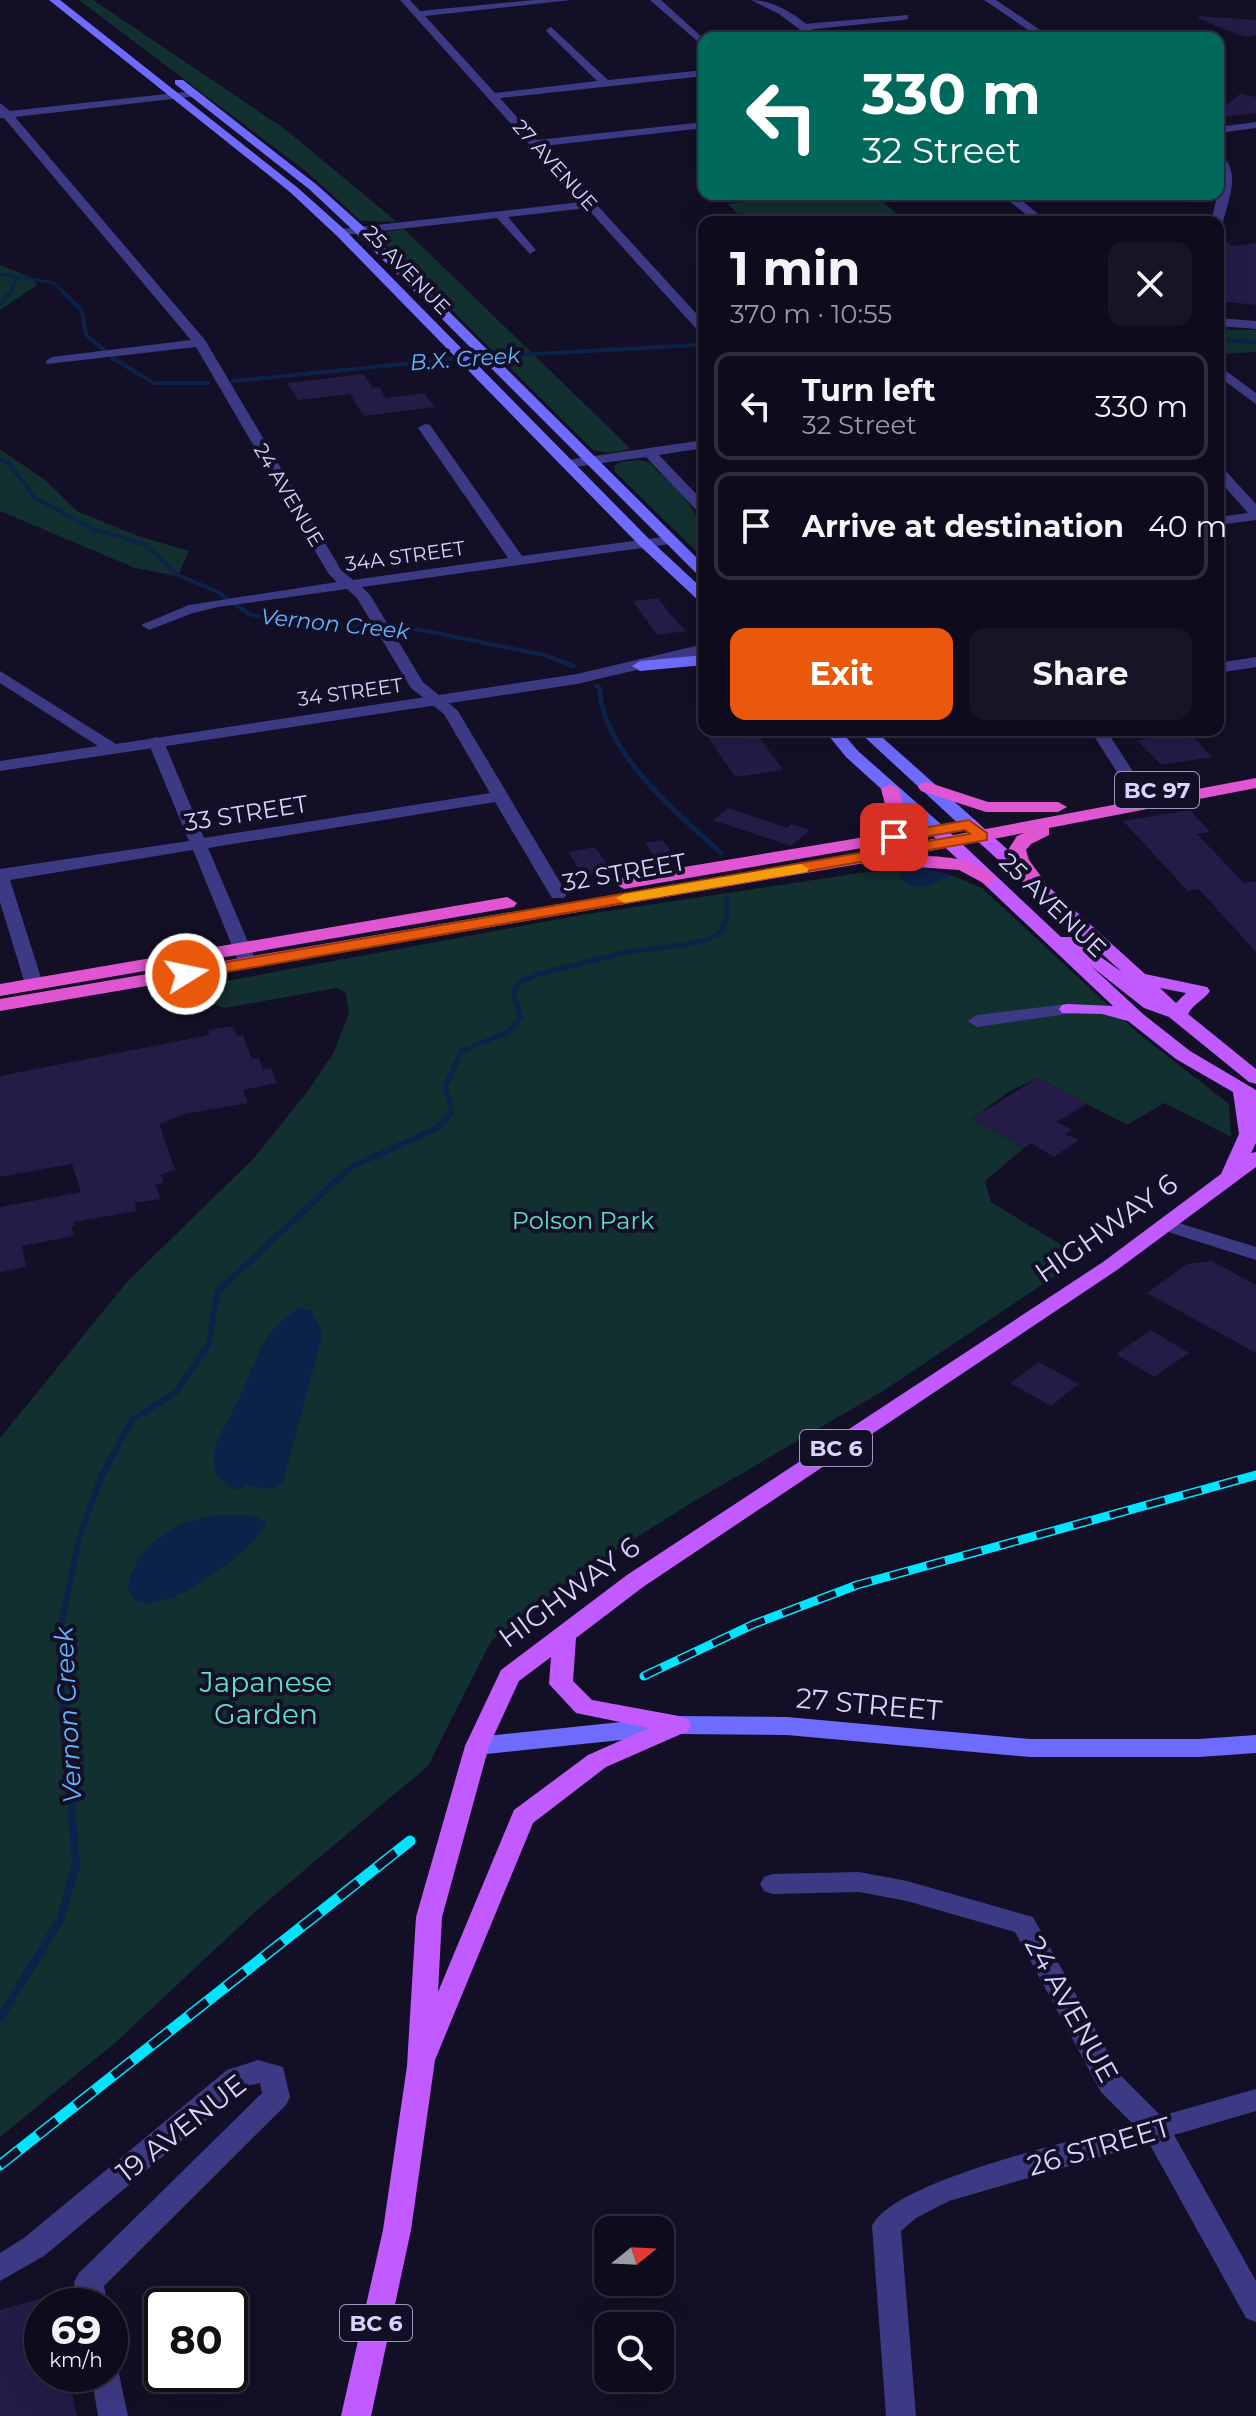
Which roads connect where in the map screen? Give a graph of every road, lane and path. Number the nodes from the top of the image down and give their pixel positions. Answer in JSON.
{"nodes":[{"id":1,"x":54,"y":0,"type":"edge"},
{"id":2,"x":70,"y":0,"type":"edge"},
{"id":3,"x":405,"y":0,"type":"edge"},
{"id":4,"x":566,"y":0,"type":"edge"},
{"id":5,"x":655,"y":0,"type":"edge"},
{"id":6,"x":756,"y":0,"type":"edge"},
{"id":7,"x":989,"y":0,"type":"edge"},
{"id":8,"x":417,"y":14,"type":"junction"},
{"id":9,"x":904,"y":17,"type":"dead end"},
{"id":10,"x":804,"y":27,"type":"junction"},
{"id":11,"x":551,"y":30,"type":"dead end"},
{"id":12,"x":810,"y":32,"type":"edge"},
{"id":13,"x":1038,"y":32,"type":"edge"},
{"id":14,"x":698,"y":39,"type":"edge"},
{"id":15,"x":698,"y":74,"type":"edge"},
{"id":16,"x":606,"y":84,"type":"junction"},
{"id":17,"x":194,"y":94,"type":"junction"},
{"id":18,"x":174,"y":96,"type":"junction"},
{"id":19,"x":493,"y":96,"type":"junction"},
{"id":20,"x":3,"y":112,"type":"edge"},
{"id":21,"x":1256,"y":125,"type":"edge"},
{"id":22,"x":698,"y":126,"type":"edge"},
{"id":23,"x":1224,"y":129,"type":"edge"},
{"id":24,"x":536,"y":143,"type":"junction"},
{"id":25,"x":1224,"y":161,"type":"edge"},
{"id":26,"x":1014,"y":200,"type":"edge"},
{"id":27,"x":1224,"y":200,"type":"edge"},
{"id":28,"x":590,"y":204,"type":"junction"},
{"id":29,"x":500,"y":215,"type":"junction"},
{"id":30,"x":1034,"y":216,"type":"edge"},
{"id":31,"x":361,"y":231,"type":"junction"},
{"id":32,"x":341,"y":233,"type":"junction"},
{"id":33,"x":530,"y":250,"type":"dead end"},
{"id":34,"x":698,"y":323,"type":"edge"},
{"id":35,"x":1224,"y":325,"type":"edge"},
{"id":36,"x":1252,"y":325,"type":"edge"},
{"id":37,"x":200,"y":343,"type":"junction"},
{"id":38,"x":52,"y":361,"type":"dead end"},
{"id":39,"x":1224,"y":376,"type":"edge"},
{"id":40,"x":1256,"y":400,"type":"edge"},
{"id":41,"x":425,"y":428,"type":"dead end"},
{"id":42,"x":698,"y":445,"type":"edge"},
{"id":43,"x":648,"y":451,"type":"junction"},
{"id":44,"x":591,"y":461,"type":"junction"},
{"id":45,"x":567,"y":464,"type":"junction"},
{"id":46,"x":1224,"y":478,"type":"edge"},
{"id":47,"x":698,"y":504,"type":"edge"},
{"id":48,"x":1256,"y":514,"type":"edge"},
{"id":49,"x":1224,"y":520,"type":"edge"},
{"id":50,"x":670,"y":540,"type":"junction"},
{"id":51,"x":645,"y":543,"type":"junction"},
{"id":52,"x":517,"y":560,"type":"junction"},
{"id":53,"x":698,"y":567,"type":"edge"},
{"id":54,"x":347,"y":584,"type":"junction"},
{"id":55,"x":698,"y":592,"type":"edge"},
{"id":56,"x":149,"y":625,"type":"dead end"},
{"id":57,"x":698,"y":651,"type":"edge"},
{"id":58,"x":698,"y":661,"type":"edge"},
{"id":59,"x":1256,"y":662,"type":"edge"},
{"id":60,"x":640,"y":666,"type":"junction"},
{"id":61,"x":1224,"y":667,"type":"edge"},
{"id":62,"x":0,"y":676,"type":"edge"},
{"id":63,"x":437,"y":701,"type":"junction"},
{"id":64,"x":838,"y":736,"type":"edge"},
{"id":65,"x":872,"y":736,"type":"edge"},
{"id":66,"x":1102,"y":736,"type":"edge"},
{"id":67,"x":156,"y":742,"type":"junction"},
{"id":68,"x":113,"y":749,"type":"junction"},
{"id":69,"x":0,"y":766,"type":"edge"},
{"id":70,"x":1256,"y":777,"type":"edge"},
{"id":71,"x":1256,"y":783,"type":"edge"},
{"id":72,"x":927,"y":787,"type":"junction"},
{"id":73,"x":890,"y":789,"type":"junction"},
{"id":74,"x":1139,"y":793,"type":"junction"},
{"id":75,"x":499,"y":796,"type":"junction"},
{"id":76,"x":1063,"y":814,"type":"junction"},
{"id":77,"x":975,"y":830,"type":"junction"},
{"id":78,"x":943,"y":836,"type":"junction"},
{"id":79,"x":869,"y":841,"type":"junction"},
{"id":80,"x":198,"y":845,"type":"junction"},
{"id":81,"x":853,"y":860,"type":"junction"},
{"id":82,"x":0,"y":875,"type":"edge"},
{"id":83,"x":987,"y":879,"type":"junction"},
{"id":84,"x":1036,"y":882,"type":"junction"},
{"id":85,"x":558,"y":894,"type":"junction"},
{"id":86,"x":1038,"y":926,"type":"junction"},
{"id":87,"x":245,"y":956,"type":"junction"},
{"id":88,"x":1086,"y":972,"type":"junction"},
{"id":89,"x":1139,"y":978,"type":"junction"},
{"id":90,"x":34,"y":984,"type":"junction"},
{"id":91,"x":0,"y":990,"type":"edge"},
{"id":92,"x":0,"y":1005,"type":"edge"},
{"id":93,"x":1068,"y":1009,"type":"junction"},
{"id":94,"x":1179,"y":1014,"type":"junction"},
{"id":95,"x":1136,"y":1018,"type":"junction"},
{"id":96,"x":977,"y":1021,"type":"dead end"},
{"id":97,"x":1251,"y":1089,"type":"edge"},
{"id":98,"x":1256,"y":1158,"type":"edge"},
{"id":99,"x":1226,"y":1180,"type":"junction"},
{"id":100,"x":1169,"y":1226,"type":"junction"},
{"id":101,"x":1256,"y":1254,"type":"edge"},
{"id":102,"x":564,"y":1633,"type":"junction"},
{"id":103,"x":679,"y":1725,"type":"junction"},
{"id":104,"x":1256,"y":1744,"type":"edge"},
{"id":105,"x":477,"y":1746,"type":"junction"},
{"id":106,"x":773,"y":1884,"type":"dead end"},
{"id":107,"x":421,"y":2066,"type":"junction"},
{"id":108,"x":1256,"y":2100,"type":"edge"},
{"id":109,"x":1156,"y":2129,"type":"junction"},
{"id":110,"x":0,"y":2268,"type":"edge"},
{"id":111,"x":90,"y":2288,"type":"edge"},
{"id":112,"x":1256,"y":2309,"type":"edge"},
{"id":113,"x":109,"y":2392,"type":"edge"},
{"id":114,"x":113,"y":2416,"type":"edge"},
{"id":115,"x":356,"y":2416,"type":"edge"},
{"id":116,"x":901,"y":2416,"type":"edge"}],
"edges":[{"from":1,"to":18,"type":"main road","name":"25 AVENUE"},
{"from":2,"to":17,"type":"main road","name":"25 AVENUE"},
{"from":3,"to":8,"type":"street","name":"27 AVENUE"},
{"from":4,"to":8,"type":"street"},
{"from":5,"to":14,"type":"street"},
{"from":6,"to":10,"type":"street"},
{"from":7,"to":13,"type":"street"},
{"from":8,"to":19,"type":"street","name":"27 AVENUE"},
{"from":9,"to":10,"type":"street"},
{"from":10,"to":12,"type":"street"},
{"from":11,"to":16,"type":"street"},
{"from":15,"to":16,"type":"street"},
{"from":16,"to":19,"type":"street"},
{"from":17,"to":18,"type":"street"},
{"from":17,"to":31,"type":"main road","name":"25 AVENUE"},
{"from":18,"to":20,"type":"street"},
{"from":18,"to":32,"type":"main road","name":"25 AVENUE"},
{"from":19,"to":24,"type":"street","name":"27 AVENUE"},
{"from":20,"to":37,"type":"street","name":"24 AVENUE"},
{"from":21,"to":23,"type":"street"},
{"from":22,"to":24,"type":"street"},
{"from":24,"to":28,"type":"street","name":"27 AVENUE"},
{"from":25,"to":27,"type":"street"},
{"from":26,"to":30,"type":"street"},
{"from":28,"to":29,"type":"street"},
{"from":28,"to":34,"type":"street","name":"27 AVENUE"},
{"from":29,"to":31,"type":"street"},
{"from":29,"to":33,"type":"street"},
{"from":31,"to":32,"type":"street"},
{"from":31,"to":44,"type":"main road","name":"25 AVENUE"},
{"from":32,"to":45,"type":"main road","name":"25 AVENUE"},
{"from":35,"to":36,"type":"street"},
{"from":37,"to":38,"type":"street"},
{"from":37,"to":54,"type":"street","name":"24 AVENUE"},
{"from":39,"to":40,"type":"street"},
{"from":41,"to":52,"type":"street"},
{"from":42,"to":43,"type":"street"},
{"from":43,"to":44,"type":"street"},
{"from":43,"to":47,"type":"street"},
{"from":44,"to":45,"type":"street"},
{"from":44,"to":50,"type":"main road","name":"25 AVENUE"},
{"from":45,"to":51,"type":"main road","name":"25 AVENUE"},
{"from":46,"to":48,"type":"street"},
{"from":48,"to":49,"type":"street"},
{"from":50,"to":51,"type":"street","name":"34A STREET"},
{"from":50,"to":53,"type":"main road","name":"25 AVENUE"},
{"from":51,"to":52,"type":"street","name":"34A STREET"},
{"from":51,"to":55,"type":"main road","name":"25 AVENUE"},
{"from":52,"to":54,"type":"street","name":"34A STREET"},
{"from":54,"to":56,"type":"street","name":"34A STREET"},
{"from":54,"to":63,"type":"street","name":"24 AVENUE"},
{"from":57,"to":60,"type":"street","name":"34 STREET"},
{"from":58,"to":60,"type":"main road"},
{"from":59,"to":61,"type":"street"},
{"from":60,"to":63,"type":"street","name":"34 STREET"},
{"from":62,"to":68,"type":"street"},
{"from":63,"to":67,"type":"street","name":"34 STREET"},
{"from":63,"to":75,"type":"street","name":"24 AVENUE"},
{"from":64,"to":73,"type":"main road","name":"25 AVENUE"},
{"from":65,"to":72,"type":"main road","name":"25 AVENUE"},
{"from":66,"to":74,"type":"street"},
{"from":67,"to":68,"type":"street","name":"34 STREET"},
{"from":67,"to":80,"type":"street"},
{"from":68,"to":69,"type":"street","name":"34 STREET"},
{"from":70,"to":74,"type":"highway","name":"32 STREET","number":"BC 97"},
{"from":71,"to":76,"type":"highway","name":"32 STREET","number":"BC 97"},
{"from":72,"to":76,"type":"highway"},
{"from":72,"to":77,"type":"main road","name":"25 AVENUE"},
{"from":73,"to":78,"type":"main road","name":"25 AVENUE"},
{"from":73,"to":79,"type":"highway"},
{"from":74,"to":76,"type":"highway","name":"32 STREET","number":"BC 97"},
{"from":75,"to":80,"type":"street","name":"33 STREET"},
{"from":75,"to":85,"type":"street","name":"24 AVENUE"},
{"from":76,"to":77,"type":"highway","name":"32 STREET","number":"BC 97"},
{"from":76,"to":84,"type":"highway"},
{"from":77,"to":78,"type":"highway","name":"32 STREET","number":"BC 97"},
{"from":77,"to":84,"type":"main road","name":"25 AVENUE"},
{"from":78,"to":79,"type":"highway","name":"32 STREET","number":"BC 97"},
{"from":78,"to":81,"type":"highway","name":"32 STREET","number":"BC 97"},
{"from":78,"to":83,"type":"main road","name":"25 AVENUE"},
{"from":79,"to":85,"type":"highway","name":"32 STREET","number":"BC 97"},
{"from":80,"to":82,"type":"street","name":"33 STREET"},
{"from":80,"to":87,"type":"street"},
{"from":81,"to":83,"type":"highway"},
{"from":81,"to":87,"type":"highway","name":"32 STREET","number":"BC 97"},
{"from":82,"to":90,"type":"street"},
{"from":83,"to":86,"type":"main road","name":"25 AVENUE"},
{"from":84,"to":89,"type":"main road","name":"25 AVENUE"},
{"from":85,"to":87,"type":"highway","name":"32 STREET","number":"BC 97"},
{"from":86,"to":88,"type":"main road","name":"25 AVENUE"},
{"from":86,"to":94,"type":"main road"},
{"from":87,"to":90,"type":"highway","name":"32 STREET","number":"BC 97"},
{"from":87,"to":92,"type":"highway","name":"32 STREET","number":"BC 97"},
{"from":88,"to":93,"type":"main road"},
{"from":88,"to":95,"type":"main road","name":"25 AVENUE"},
{"from":89,"to":94,"type":"main road","name":"25 AVENUE"},
{"from":89,"to":94,"type":"main road"},
{"from":90,"to":91,"type":"highway","name":"32 STREET","number":"BC 97"},
{"from":93,"to":95,"type":"main road"},
{"from":93,"to":96,"type":"street"},
{"from":94,"to":97,"type":"main road","name":"25 AVENUE"},
{"from":95,"to":97,"type":"main road","name":"25 AVENUE"},
{"from":97,"to":99,"type":"main road"},
{"from":98,"to":99,"type":"main road","name":"HIGHWAY 6","number":"BC 6"},
{"from":99,"to":100,"type":"main road","name":"HIGHWAY 6","number":"BC 6"},
{"from":100,"to":101,"type":"street"},
{"from":100,"to":102,"type":"main road","name":"HIGHWAY 6","number":"BC 6"},
{"from":102,"to":103,"type":"main road"},
{"from":102,"to":105,"type":"main road","name":"HIGHWAY 6","number":"BC 6"},
{"from":103,"to":104,"type":"main road","name":"27 STREET"},
{"from":103,"to":105,"type":"main road","name":"27 STREET"},
{"from":103,"to":107,"type":"main road"},
{"from":105,"to":107,"type":"main road","name":"HIGHWAY 6","number":"BC 6"},
{"from":106,"to":109,"type":"street","name":"24 AVENUE"},
{"from":107,"to":115,"type":"main road","name":"HIGHWAY 6","number":"BC 6"},
{"from":108,"to":109,"type":"street","name":"26 STREET"},
{"from":109,"to":112,"type":"street","name":"24 AVENUE"},
{"from":109,"to":116,"type":"street","name":"26 STREET"},
{"from":110,"to":111,"type":"street","name":"19 AVENUE"},
{"from":113,"to":114,"type":"street"}]}
